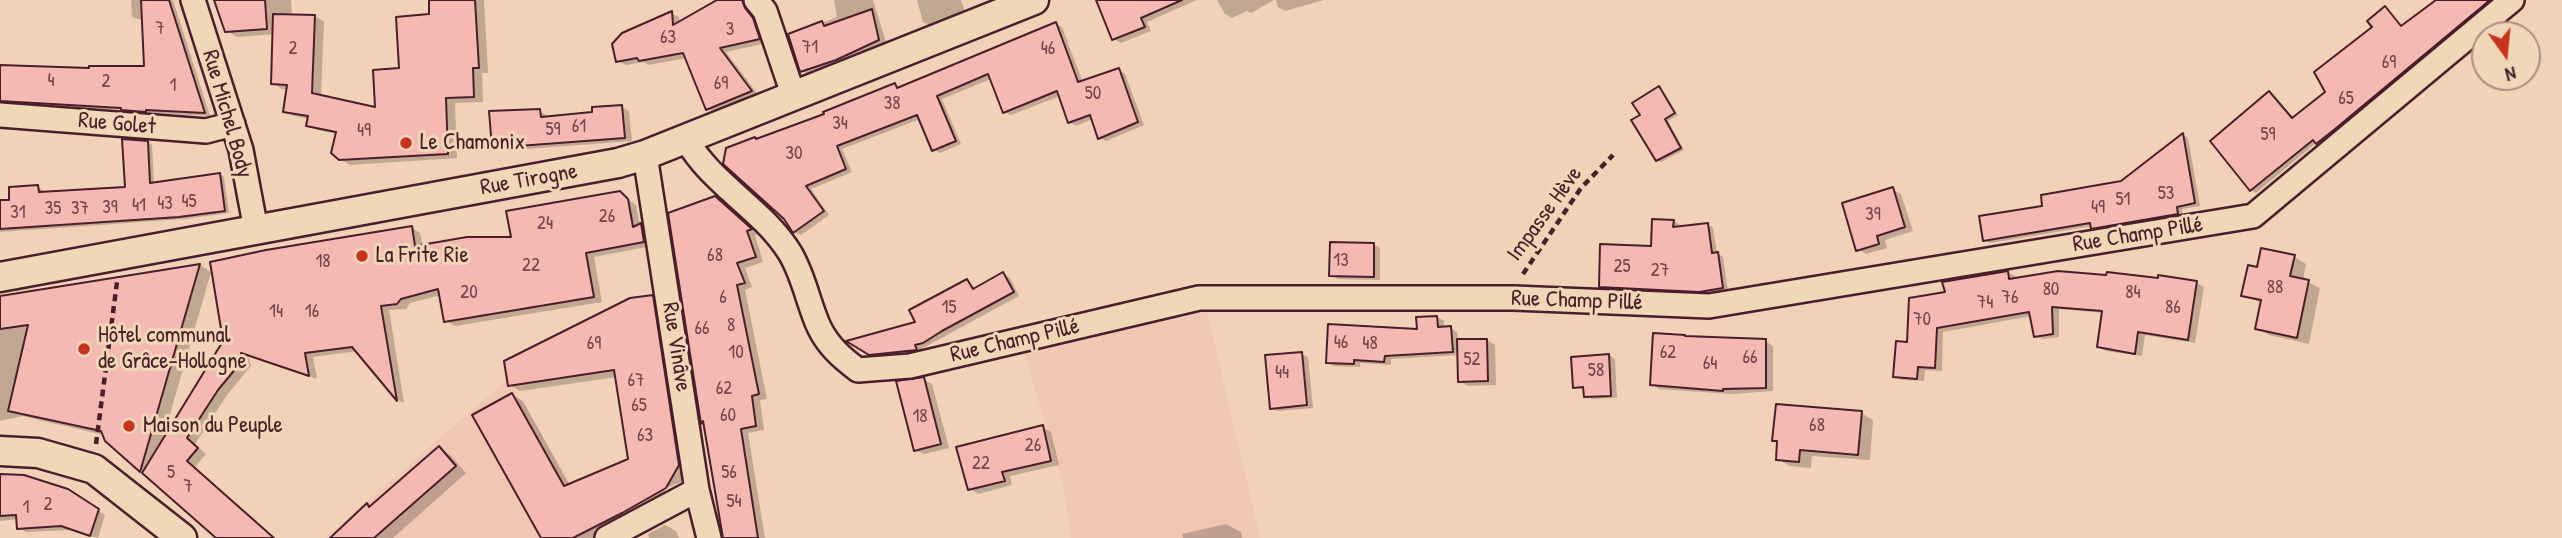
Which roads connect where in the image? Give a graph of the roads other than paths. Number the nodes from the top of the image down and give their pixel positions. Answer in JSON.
{"nodes":[{"id":1,"x":193,"y":0,"type":"edge"},
{"id":2,"x":755,"y":0,"type":"edge"},
{"id":3,"x":1034,"y":0,"type":"edge"},
{"id":4,"x":2512,"y":0,"type":"edge"},
{"id":5,"x":793,"y":94,"type":"junction"},
{"id":6,"x":0,"y":115,"type":"edge"},
{"id":7,"x":233,"y":124,"type":"junction"},
{"id":8,"x":687,"y":139,"type":"junction"},
{"id":9,"x":645,"y":155,"type":"junction"},
{"id":10,"x":256,"y":230,"type":"junction"},
{"id":11,"x":0,"y":276,"type":"edge"},
{"id":12,"x":0,"y":451,"type":"edge"},
{"id":13,"x":697,"y":490,"type":"junction"},
{"id":14,"x":182,"y":538,"type":"edge"},
{"id":15,"x":607,"y":538,"type":"edge"},
{"id":16,"x":709,"y":538,"type":"edge"}],
"edges":[{"from":1,"to":7,"type":"street","name":"Rue Michel Body"},
{"from":2,"to":5,"type":"street"},
{"from":3,"to":5,"type":"street","name":"Rue Tirogne"},
{"from":4,"to":8,"type":"street","name":"Rue Champ Pillé"},
{"from":5,"to":8,"type":"street","name":"Rue Tirogne"},
{"from":6,"to":7,"type":"street","name":"Rue Golet"},
{"from":7,"to":10,"type":"street","name":"Rue Michel Body"},
{"from":8,"to":9,"type":"street","name":"Rue Tirogne"},
{"from":9,"to":10,"type":"street","name":"Rue Tirogne"},
{"from":9,"to":13,"type":"street","name":"Rue Vinâve"},
{"from":10,"to":11,"type":"street","name":"Rue Tirogne"},
{"from":12,"to":14,"type":"street"},
{"from":13,"to":15,"type":"street"},
{"from":13,"to":16,"type":"street","name":"Rue Vinâve"}]}
